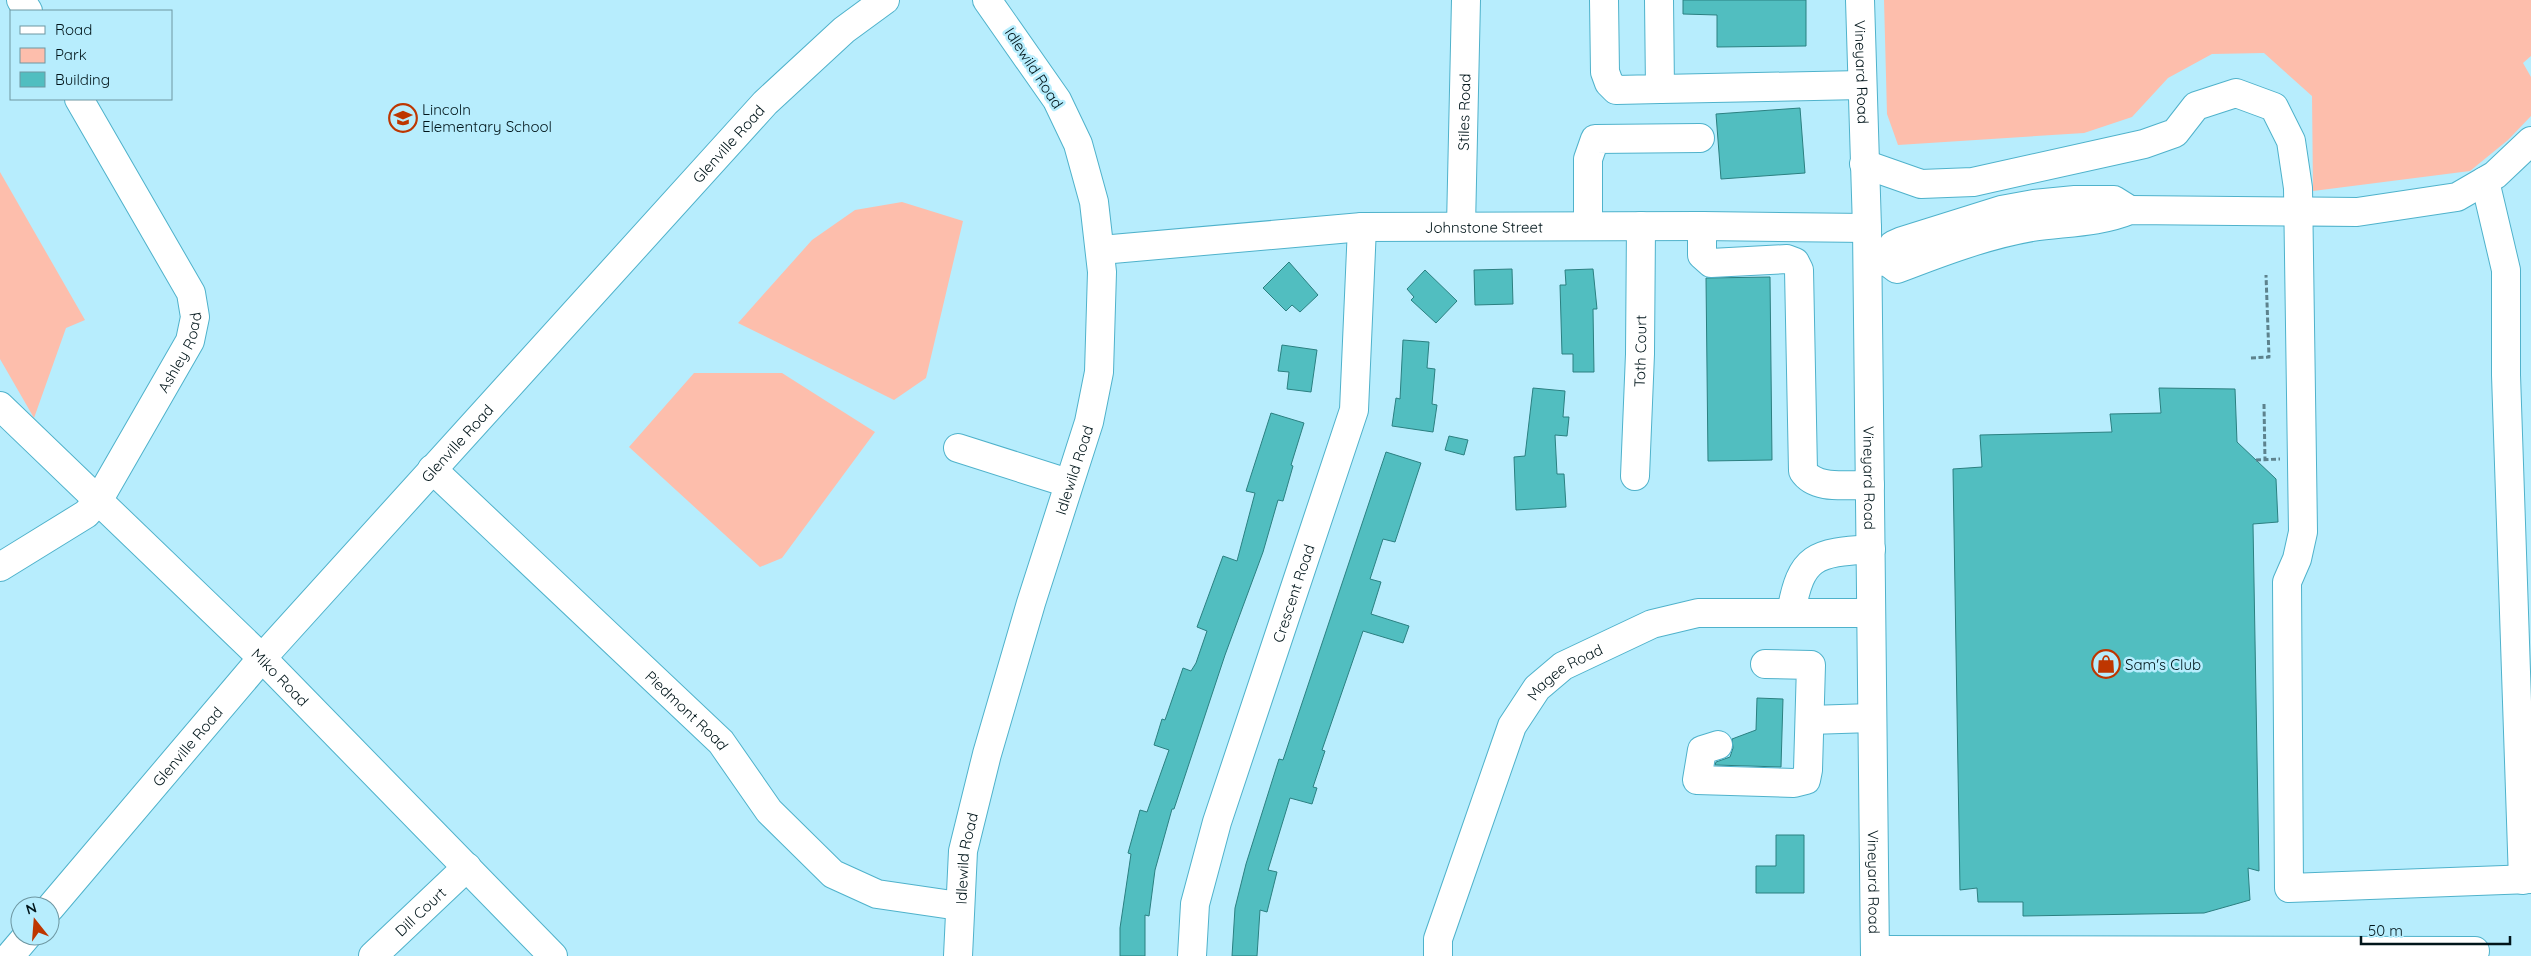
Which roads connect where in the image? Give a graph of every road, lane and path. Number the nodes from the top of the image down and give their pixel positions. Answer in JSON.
{"nodes":[{"id":1,"x":885,"y":0,"type":"edge"},
{"id":2,"x":987,"y":0,"type":"edge"},
{"id":3,"x":1466,"y":0,"type":"edge"},
{"id":4,"x":1604,"y":0,"type":"edge"},
{"id":5,"x":1659,"y":0,"type":"edge"},
{"id":6,"x":1860,"y":0,"type":"edge"},
{"id":7,"x":1862,"y":85,"type":"junction"},
{"id":8,"x":1660,"y":89,"type":"junction"},
{"id":9,"x":80,"y":100,"type":"edge"},
{"id":10,"x":1700,"y":138,"type":"dead end"},
{"id":11,"x":2531,"y":141,"type":"edge"},
{"id":12,"x":1864,"y":164,"type":"junction"},
{"id":13,"x":2485,"y":181,"type":"junction"},
{"id":14,"x":2298,"y":210,"type":"junction"},
{"id":15,"x":1460,"y":226,"type":"junction"},
{"id":16,"x":1588,"y":226,"type":"junction"},
{"id":17,"x":1642,"y":226,"type":"junction"},
{"id":18,"x":1702,"y":226,"type":"junction"},
{"id":19,"x":1362,"y":227,"type":"junction"},
{"id":20,"x":1868,"y":228,"type":"junction"},
{"id":21,"x":1102,"y":250,"type":"junction"},
{"id":22,"x":1876,"y":262,"type":"junction"},
{"id":23,"x":2266,"y":275,"type":"dead end"},
{"id":24,"x":2251,"y":358,"type":"dead end"},
{"id":25,"x":2264,"y":404,"type":"dead end"},
{"id":26,"x":0,"y":406,"type":"edge"},
{"id":27,"x":958,"y":448,"type":"dead end"},
{"id":28,"x":2280,"y":459,"type":"dead end"},
{"id":29,"x":2256,"y":460,"type":"dead end"},
{"id":30,"x":2265,"y":460,"type":"junction"},
{"id":31,"x":432,"y":470,"type":"junction"},
{"id":32,"x":1635,"y":476,"type":"dead end"},
{"id":33,"x":1068,"y":483,"type":"junction"},
{"id":34,"x":1870,"y":484,"type":"junction"},
{"id":35,"x":98,"y":501,"type":"junction"},
{"id":36,"x":1871,"y":549,"type":"junction"},
{"id":37,"x":0,"y":567,"type":"edge"},
{"id":38,"x":1791,"y":613,"type":"junction"},
{"id":39,"x":1871,"y":613,"type":"junction"},
{"id":40,"x":262,"y":658,"type":"junction"},
{"id":41,"x":1765,"y":664,"type":"dead end"},
{"id":42,"x":1872,"y":718,"type":"junction"},
{"id":43,"x":1810,"y":720,"type":"junction"},
{"id":44,"x":1718,"y":745,"type":"dead end"},
{"id":45,"x":467,"y":867,"type":"junction"},
{"id":46,"x":2527,"y":879,"type":"edge"},
{"id":47,"x":60,"y":896,"type":"edge"},
{"id":48,"x":959,"y":906,"type":"junction"},
{"id":49,"x":18,"y":946,"type":"edge"},
{"id":50,"x":2475,"y":951,"type":"dead end"},
{"id":51,"x":1875,"y":953,"type":"edge"},
{"id":52,"x":10,"y":956,"type":"edge"},
{"id":53,"x":373,"y":956,"type":"edge"},
{"id":54,"x":553,"y":956,"type":"edge"},
{"id":55,"x":958,"y":956,"type":"edge"},
{"id":56,"x":1192,"y":956,"type":"edge"},
{"id":57,"x":1438,"y":956,"type":"edge"}],
"edges":[{"from":1,"to":31,"type":"street","name":"Glenville Road"},
{"from":2,"to":21,"type":"street","name":"Idlewild Road"},
{"from":3,"to":15,"type":"street","name":"Stiles Road"},
{"from":4,"to":8,"type":"street"},
{"from":5,"to":8,"type":"street"},
{"from":6,"to":7,"type":"street","name":"Vineyard Road"},
{"from":7,"to":8,"type":"street"},
{"from":7,"to":12,"type":"street","name":"Vineyard Road"},
{"from":9,"to":35,"type":"street","name":"Ashley Road"},
{"from":10,"to":16,"type":"street"},
{"from":11,"to":13,"type":"street"},
{"from":12,"to":14,"type":"street"},
{"from":12,"to":20,"type":"street","name":"Vineyard Road"},
{"from":13,"to":14,"type":"street"},
{"from":13,"to":46,"type":"street"},
{"from":14,"to":22,"type":"street"},
{"from":14,"to":46,"type":"street"},
{"from":15,"to":16,"type":"street","name":"Johnstone Street"},
{"from":15,"to":19,"type":"street","name":"Johnstone Street"},
{"from":16,"to":17,"type":"street","name":"Johnstone Street"},
{"from":17,"to":18,"type":"street","name":"Johnstone Street"},
{"from":17,"to":32,"type":"street","name":"Toth Court"},
{"from":18,"to":20,"type":"street","name":"Johnstone Street"},
{"from":18,"to":34,"type":"street"},
{"from":19,"to":21,"type":"street","name":"Johnstone Street"},
{"from":19,"to":56,"type":"street","name":"Crescent Road"},
{"from":20,"to":22,"type":"street","name":"Vineyard Road"},
{"from":21,"to":33,"type":"street","name":"Idlewild Road"},
{"from":22,"to":34,"type":"street","name":"Vineyard Road"},
{"from":23,"to":24,"type":"path"},
{"from":25,"to":30,"type":"path"},
{"from":26,"to":35,"type":"street","name":"Miko Road"},
{"from":27,"to":33,"type":"street"},
{"from":28,"to":30,"type":"path"},
{"from":29,"to":30,"type":"path"},
{"from":31,"to":40,"type":"street","name":"Glenville Road"},
{"from":31,"to":48,"type":"street","name":"Piedmont Road"},
{"from":33,"to":48,"type":"street","name":"Idlewild Road"},
{"from":34,"to":36,"type":"street","name":"Vineyard Road"},
{"from":35,"to":37,"type":"street","name":"Ashley Road"},
{"from":35,"to":40,"type":"street","name":"Miko Road"},
{"from":36,"to":38,"type":"street"},
{"from":36,"to":39,"type":"street","name":"Vineyard Road"},
{"from":38,"to":39,"type":"street","name":"Magee Road"},
{"from":38,"to":57,"type":"street","name":"Magee Road"},
{"from":39,"to":42,"type":"street","name":"Vineyard Road"},
{"from":40,"to":45,"type":"street","name":"Miko Road"},
{"from":40,"to":47,"type":"street","name":"Glenville Road"},
{"from":41,"to":43,"type":"street"},
{"from":42,"to":43,"type":"street"},
{"from":42,"to":51,"type":"street","name":"Vineyard Road"},
{"from":43,"to":44,"type":"street"},
{"from":45,"to":53,"type":"street","name":"Dill Court"},
{"from":45,"to":54,"type":"street","name":"Miko Road"},
{"from":48,"to":55,"type":"street","name":"Idlewild Road"},
{"from":49,"to":52,"type":"street"},
{"from":50,"to":51,"type":"street"}]}
